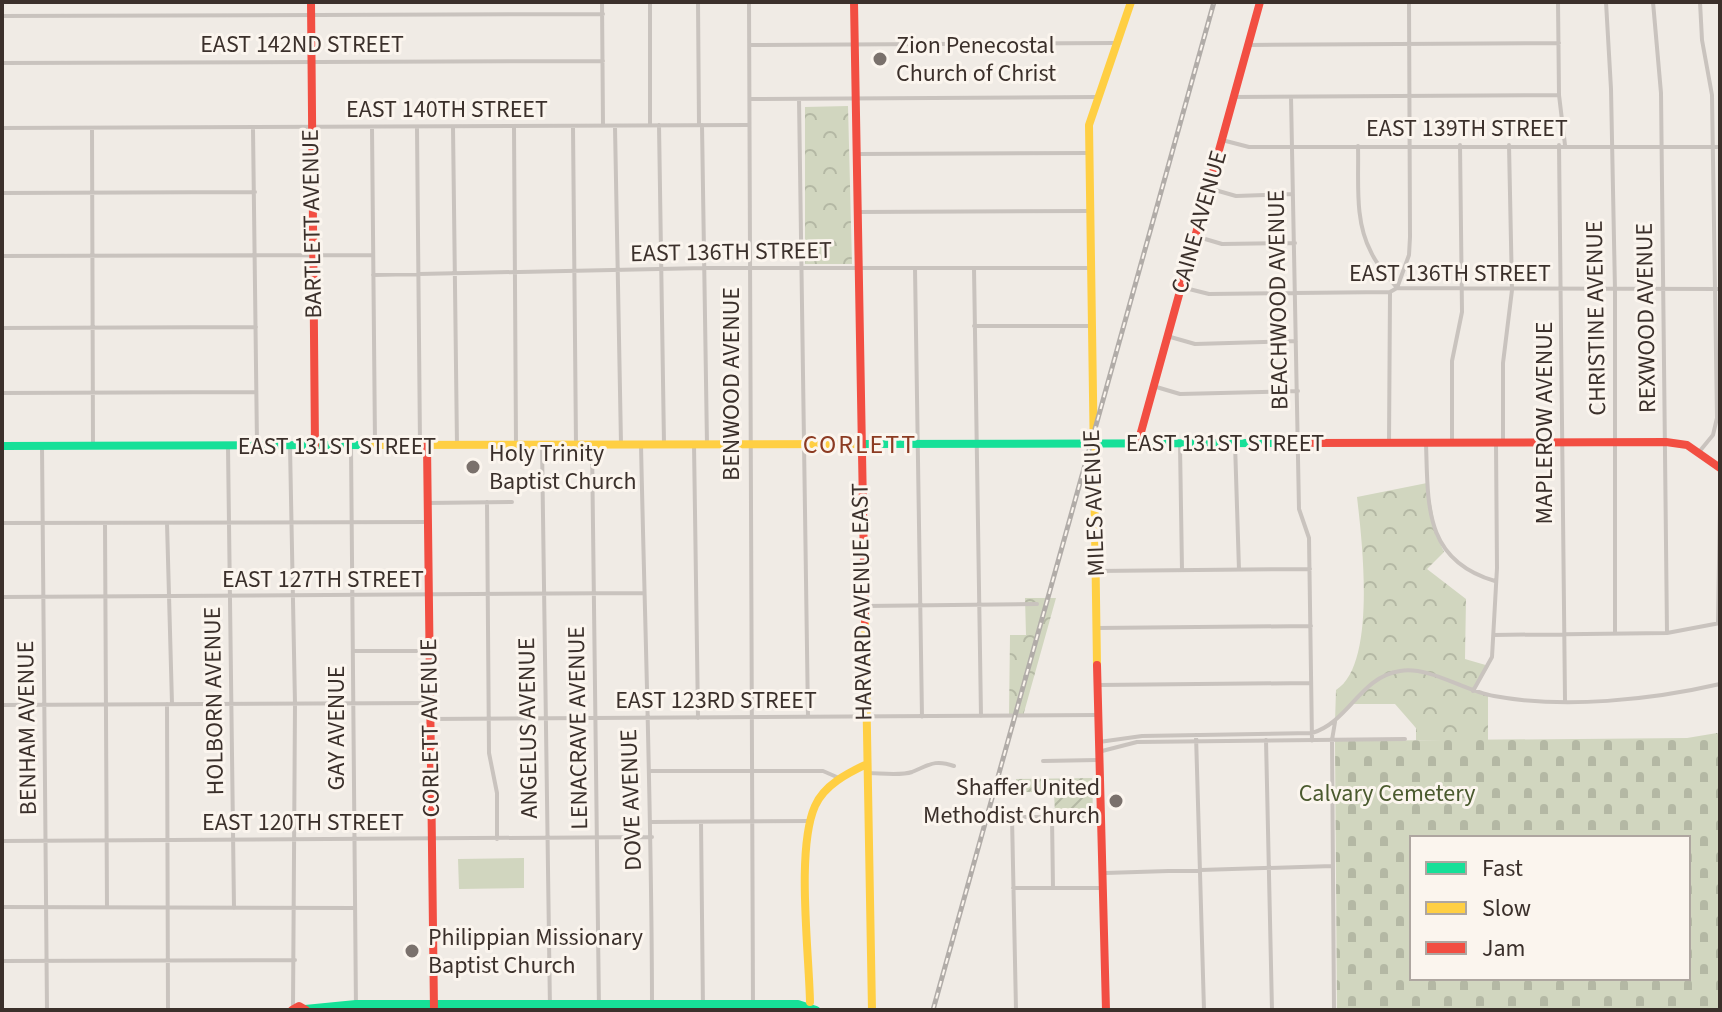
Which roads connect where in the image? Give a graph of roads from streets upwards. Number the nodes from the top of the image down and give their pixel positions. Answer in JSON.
{"nodes":[{"id":1,"x":311,"y":2,"type":"edge"},
{"id":2,"x":602,"y":2,"type":"edge"},
{"id":3,"x":650,"y":2,"type":"edge"},
{"id":4,"x":698,"y":2,"type":"edge"},
{"id":5,"x":749,"y":2,"type":"edge"},
{"id":6,"x":854,"y":2,"type":"edge"},
{"id":7,"x":1131,"y":2,"type":"edge"},
{"id":8,"x":1260,"y":2,"type":"edge"},
{"id":9,"x":1409,"y":2,"type":"edge"},
{"id":10,"x":1558,"y":2,"type":"edge"},
{"id":11,"x":1606,"y":2,"type":"edge"},
{"id":12,"x":1653,"y":2,"type":"edge"},
{"id":13,"x":1700,"y":2,"type":"edge"},
{"id":14,"x":603,"y":14,"type":"junction"},
{"id":15,"x":311,"y":15,"type":"junction"},
{"id":16,"x":2,"y":16,"type":"edge"},
{"id":17,"x":1117,"y":43,"type":"junction"},
{"id":18,"x":1559,"y":43,"type":"junction"},
{"id":19,"x":855,"y":44,"type":"junction"},
{"id":20,"x":1409,"y":44,"type":"junction"},
{"id":21,"x":749,"y":45,"type":"junction"},
{"id":22,"x":1248,"y":45,"type":"junction"},
{"id":23,"x":603,"y":61,"type":"junction"},
{"id":24,"x":311,"y":62,"type":"junction"},
{"id":25,"x":2,"y":63,"type":"edge"},
{"id":26,"x":1559,"y":95,"type":"junction"},
{"id":27,"x":1097,"y":97,"type":"junction"},
{"id":28,"x":1234,"y":97,"type":"junction"},
{"id":29,"x":1291,"y":97,"type":"junction"},
{"id":30,"x":1410,"y":97,"type":"junction"},
{"id":31,"x":750,"y":99,"type":"junction"},
{"id":32,"x":799,"y":99,"type":"junction"},
{"id":33,"x":855,"y":99,"type":"junction"},
{"id":34,"x":650,"y":125,"type":"junction"},
{"id":35,"x":659,"y":125,"type":"junction"},
{"id":36,"x":701,"y":125,"type":"junction"},
{"id":37,"x":747,"y":125,"type":"junction"},
{"id":38,"x":573,"y":126,"type":"junction"},
{"id":39,"x":603,"y":126,"type":"junction"},
{"id":40,"x":615,"y":126,"type":"junction"},
{"id":41,"x":372,"y":127,"type":"junction"},
{"id":42,"x":417,"y":127,"type":"junction"},
{"id":43,"x":453,"y":127,"type":"junction"},
{"id":44,"x":514,"y":127,"type":"junction"},
{"id":45,"x":2,"y":128,"type":"edge"},
{"id":46,"x":92,"y":128,"type":"junction"},
{"id":47,"x":253,"y":128,"type":"junction"},
{"id":48,"x":311,"y":128,"type":"junction"},
{"id":49,"x":1222,"y":140,"type":"junction"},
{"id":50,"x":1460,"y":145,"type":"junction"},
{"id":51,"x":1509,"y":145,"type":"junction"},
{"id":52,"x":1562,"y":145,"type":"junction"},
{"id":53,"x":1611,"y":145,"type":"junction"},
{"id":54,"x":1661,"y":145,"type":"junction"},
{"id":55,"x":1713,"y":145,"type":"junction"},
{"id":56,"x":1358,"y":146,"type":"junction"},
{"id":57,"x":1409,"y":146,"type":"junction"},
{"id":58,"x":1292,"y":147,"type":"junction"},
{"id":59,"x":1720,"y":147,"type":"edge"},
{"id":60,"x":1089,"y":153,"type":"junction"},
{"id":61,"x":855,"y":154,"type":"junction"},
{"id":62,"x":1208,"y":188,"type":"junction"},
{"id":63,"x":255,"y":192,"type":"junction"},
{"id":64,"x":2,"y":193,"type":"edge"},
{"id":65,"x":92,"y":194,"type":"junction"},
{"id":66,"x":1293,"y":194,"type":"junction"},
{"id":67,"x":1089,"y":211,"type":"junction"},
{"id":68,"x":855,"y":212,"type":"junction"},
{"id":69,"x":1195,"y":236,"type":"junction"},
{"id":70,"x":1295,"y":243,"type":"junction"},
{"id":71,"x":256,"y":255,"type":"junction"},
{"id":72,"x":313,"y":255,"type":"junction"},
{"id":73,"x":373,"y":255,"type":"junction"},
{"id":74,"x":2,"y":256,"type":"edge"},
{"id":75,"x":92,"y":257,"type":"junction"},
{"id":76,"x":705,"y":268,"type":"junction"},
{"id":77,"x":748,"y":268,"type":"junction"},
{"id":78,"x":801,"y":268,"type":"junction"},
{"id":79,"x":856,"y":268,"type":"junction"},
{"id":80,"x":915,"y":268,"type":"junction"},
{"id":81,"x":974,"y":268,"type":"junction"},
{"id":82,"x":1091,"y":268,"type":"junction"},
{"id":83,"x":661,"y":270,"type":"junction"},
{"id":84,"x":617,"y":271,"type":"junction"},
{"id":85,"x":574,"y":272,"type":"junction"},
{"id":86,"x":515,"y":273,"type":"junction"},
{"id":87,"x":419,"y":274,"type":"junction"},
{"id":88,"x":455,"y":274,"type":"junction"},
{"id":89,"x":373,"y":275,"type":"junction"},
{"id":90,"x":1181,"y":287,"type":"junction"},
{"id":91,"x":1397,"y":288,"type":"junction"},
{"id":92,"x":1718,"y":289,"type":"edge"},
{"id":93,"x":1462,"y":290,"type":"junction"},
{"id":94,"x":1512,"y":290,"type":"junction"},
{"id":95,"x":1562,"y":290,"type":"junction"},
{"id":96,"x":1615,"y":290,"type":"junction"},
{"id":97,"x":1664,"y":290,"type":"junction"},
{"id":98,"x":1295,"y":292,"type":"junction"},
{"id":99,"x":1390,"y":292,"type":"junction"},
{"id":100,"x":974,"y":326,"type":"junction"},
{"id":101,"x":1092,"y":326,"type":"junction"},
{"id":102,"x":257,"y":327,"type":"junction"},
{"id":103,"x":2,"y":328,"type":"edge"},
{"id":104,"x":92,"y":328,"type":"junction"},
{"id":105,"x":1167,"y":336,"type":"junction"},
{"id":106,"x":1297,"y":341,"type":"junction"},
{"id":107,"x":1153,"y":386,"type":"junction"},
{"id":108,"x":1298,"y":391,"type":"junction"},
{"id":109,"x":257,"y":392,"type":"junction"},
{"id":110,"x":2,"y":393,"type":"edge"},
{"id":111,"x":92,"y":393,"type":"junction"},
{"id":112,"x":1299,"y":442,"type":"junction"},
{"id":113,"x":1426,"y":442,"type":"junction"},
{"id":114,"x":1452,"y":442,"type":"junction"},
{"id":115,"x":1499,"y":442,"type":"junction"},
{"id":116,"x":1562,"y":442,"type":"junction"},
{"id":117,"x":1615,"y":442,"type":"junction"},
{"id":118,"x":1666,"y":442,"type":"junction"},
{"id":119,"x":1092,"y":443,"type":"junction"},
{"id":120,"x":1138,"y":443,"type":"junction"},
{"id":121,"x":1180,"y":443,"type":"junction"},
{"id":122,"x":1235,"y":443,"type":"junction"},
{"id":123,"x":1389,"y":443,"type":"junction"},
{"id":124,"x":621,"y":444,"type":"junction"},
{"id":125,"x":641,"y":444,"type":"junction"},
{"id":126,"x":664,"y":444,"type":"junction"},
{"id":127,"x":694,"y":444,"type":"junction"},
{"id":128,"x":707,"y":444,"type":"junction"},
{"id":129,"x":749,"y":444,"type":"junction"},
{"id":130,"x":804,"y":444,"type":"junction"},
{"id":131,"x":860,"y":444,"type":"junction"},
{"id":132,"x":918,"y":444,"type":"junction"},
{"id":133,"x":976,"y":444,"type":"junction"},
{"id":134,"x":423,"y":445,"type":"junction"},
{"id":135,"x":457,"y":445,"type":"junction"},
{"id":136,"x":516,"y":445,"type":"junction"},
{"id":137,"x":542,"y":445,"type":"junction"},
{"id":138,"x":576,"y":445,"type":"junction"},
{"id":139,"x":592,"y":445,"type":"junction"},
{"id":140,"x":2,"y":446,"type":"edge"},
{"id":141,"x":42,"y":446,"type":"junction"},
{"id":142,"x":93,"y":446,"type":"junction"},
{"id":143,"x":228,"y":446,"type":"junction"},
{"id":144,"x":256,"y":446,"type":"junction"},
{"id":145,"x":290,"y":446,"type":"junction"},
{"id":146,"x":315,"y":446,"type":"junction"},
{"id":147,"x":351,"y":446,"type":"junction"},
{"id":148,"x":375,"y":446,"type":"junction"},
{"id":149,"x":1699,"y":452,"type":"junction"},
{"id":150,"x":1720,"y":468,"type":"edge"},
{"id":151,"x":487,"y":502,"type":"junction"},
{"id":152,"x":512,"y":502,"type":"dead end"},
{"id":153,"x":427,"y":503,"type":"junction"},
{"id":154,"x":1720,"y":504,"type":"edge"},
{"id":155,"x":167,"y":522,"type":"junction"},
{"id":156,"x":229,"y":522,"type":"junction"},
{"id":157,"x":290,"y":522,"type":"junction"},
{"id":158,"x":351,"y":522,"type":"junction"},
{"id":159,"x":428,"y":522,"type":"junction"},
{"id":160,"x":2,"y":523,"type":"edge"},
{"id":161,"x":43,"y":523,"type":"junction"},
{"id":162,"x":105,"y":523,"type":"junction"},
{"id":163,"x":1310,"y":569,"type":"junction"},
{"id":164,"x":1182,"y":570,"type":"junction"},
{"id":165,"x":1239,"y":570,"type":"junction"},
{"id":166,"x":1096,"y":571,"type":"junction"},
{"id":167,"x":1495,"y":581,"type":"junction"},
{"id":168,"x":643,"y":593,"type":"junction"},
{"id":169,"x":594,"y":594,"type":"junction"},
{"id":170,"x":545,"y":595,"type":"junction"},
{"id":171,"x":292,"y":596,"type":"junction"},
{"id":172,"x":353,"y":596,"type":"junction"},
{"id":173,"x":429,"y":596,"type":"junction"},
{"id":174,"x":488,"y":596,"type":"junction"},
{"id":175,"x":2,"y":597,"type":"edge"},
{"id":176,"x":43,"y":597,"type":"junction"},
{"id":177,"x":105,"y":597,"type":"junction"},
{"id":178,"x":169,"y":597,"type":"junction"},
{"id":179,"x":231,"y":597,"type":"junction"},
{"id":180,"x":1037,"y":604,"type":"dead end"},
{"id":181,"x":920,"y":605,"type":"junction"},
{"id":182,"x":980,"y":605,"type":"junction"},
{"id":183,"x":862,"y":606,"type":"junction"},
{"id":184,"x":1719,"y":623,"type":"edge"},
{"id":185,"x":1311,"y":626,"type":"junction"},
{"id":186,"x":1097,"y":628,"type":"junction"},
{"id":187,"x":1667,"y":633,"type":"junction"},
{"id":188,"x":1564,"y":634,"type":"junction"},
{"id":189,"x":1615,"y":634,"type":"junction"},
{"id":190,"x":1493,"y":635,"type":"junction"},
{"id":191,"x":354,"y":651,"type":"junction"},
{"id":192,"x":429,"y":651,"type":"junction"},
{"id":193,"x":1311,"y":683,"type":"junction"},
{"id":194,"x":1720,"y":684,"type":"edge"},
{"id":195,"x":1098,"y":685,"type":"junction"},
{"id":196,"x":1473,"y":691,"type":"junction"},
{"id":197,"x":1565,"y":700,"type":"junction"},
{"id":198,"x":355,"y":703,"type":"junction"},
{"id":199,"x":430,"y":703,"type":"junction"},
{"id":200,"x":169,"y":704,"type":"junction"},
{"id":201,"x":233,"y":704,"type":"junction"},
{"id":202,"x":295,"y":704,"type":"junction"},
{"id":203,"x":2,"y":705,"type":"edge"},
{"id":204,"x":44,"y":705,"type":"junction"},
{"id":205,"x":106,"y":705,"type":"junction"},
{"id":206,"x":1098,"y":715,"type":"junction"},
{"id":207,"x":981,"y":716,"type":"junction"},
{"id":208,"x":752,"y":717,"type":"junction"},
{"id":209,"x":808,"y":717,"type":"junction"},
{"id":210,"x":865,"y":717,"type":"junction"},
{"id":211,"x":922,"y":717,"type":"junction"},
{"id":212,"x":596,"y":718,"type":"junction"},
{"id":213,"x":646,"y":718,"type":"junction"},
{"id":214,"x":698,"y":718,"type":"junction"},
{"id":215,"x":430,"y":719,"type":"junction"},
{"id":216,"x":489,"y":719,"type":"junction"},
{"id":217,"x":547,"y":719,"type":"junction"},
{"id":218,"x":1335,"y":722,"type":"junction"},
{"id":219,"x":1312,"y":733,"type":"junction"},
{"id":220,"x":1196,"y":738,"type":"junction"},
{"id":221,"x":1266,"y":738,"type":"junction"},
{"id":222,"x":1405,"y":739,"type":"dead end"},
{"id":223,"x":1332,"y":740,"type":"junction"},
{"id":224,"x":1312,"y":741,"type":"junction"},
{"id":225,"x":1100,"y":751,"type":"junction"},
{"id":226,"x":1043,"y":761,"type":"dead end"},
{"id":227,"x":954,"y":766,"type":"dead end"},
{"id":228,"x":867,"y":769,"type":"junction"},
{"id":229,"x":651,"y":771,"type":"junction"},
{"id":230,"x":752,"y":771,"type":"junction"},
{"id":231,"x":839,"y":778,"type":"junction"},
{"id":232,"x":1052,"y":817,"type":"junction"},
{"id":233,"x":1101,"y":817,"type":"junction"},
{"id":234,"x":809,"y":821,"type":"junction"},
{"id":235,"x":652,"y":822,"type":"junction"},
{"id":236,"x":701,"y":822,"type":"junction"},
{"id":237,"x":752,"y":822,"type":"junction"},
{"id":238,"x":652,"y":837,"type":"junction"},
{"id":239,"x":548,"y":838,"type":"junction"},
{"id":240,"x":598,"y":838,"type":"junction"},
{"id":241,"x":497,"y":839,"type":"junction"},
{"id":242,"x":431,"y":840,"type":"junction"},
{"id":243,"x":2,"y":841,"type":"edge"},
{"id":244,"x":46,"y":841,"type":"junction"},
{"id":245,"x":107,"y":841,"type":"junction"},
{"id":246,"x":168,"y":841,"type":"junction"},
{"id":247,"x":233,"y":841,"type":"junction"},
{"id":248,"x":295,"y":841,"type":"junction"},
{"id":249,"x":355,"y":841,"type":"junction"},
{"id":250,"x":1333,"y":866,"type":"junction"},
{"id":251,"x":1268,"y":868,"type":"junction"},
{"id":252,"x":1201,"y":870,"type":"junction"},
{"id":253,"x":1102,"y":873,"type":"junction"},
{"id":254,"x":1013,"y":888,"type":"junction"},
{"id":255,"x":1053,"y":888,"type":"junction"},
{"id":256,"x":1103,"y":888,"type":"junction"},
{"id":257,"x":2,"y":907,"type":"edge"},
{"id":258,"x":46,"y":907,"type":"junction"},
{"id":259,"x":107,"y":907,"type":"junction"},
{"id":260,"x":168,"y":908,"type":"junction"},
{"id":261,"x":234,"y":908,"type":"junction"},
{"id":262,"x":295,"y":908,"type":"junction"},
{"id":263,"x":355,"y":908,"type":"junction"},
{"id":264,"x":295,"y":960,"type":"junction"},
{"id":265,"x":2,"y":961,"type":"edge"},
{"id":266,"x":46,"y":961,"type":"junction"},
{"id":267,"x":168,"y":961,"type":"junction"},
{"id":268,"x":356,"y":1007,"type":"edge"},
{"id":269,"x":550,"y":1007,"type":"edge"},
{"id":270,"x":599,"y":1007,"type":"edge"},
{"id":271,"x":652,"y":1007,"type":"edge"},
{"id":272,"x":703,"y":1007,"type":"edge"},
{"id":273,"x":753,"y":1007,"type":"edge"},
{"id":274,"x":809,"y":1007,"type":"edge"},
{"id":275,"x":434,"y":1008,"type":"edge"},
{"id":276,"x":299,"y":1009,"type":"edge"},
{"id":277,"x":47,"y":1010,"type":"edge"},
{"id":278,"x":168,"y":1010,"type":"edge"},
{"id":279,"x":872,"y":1010,"type":"edge"},
{"id":280,"x":1016,"y":1010,"type":"edge"},
{"id":281,"x":1106,"y":1010,"type":"edge"},
{"id":282,"x":1204,"y":1010,"type":"edge"},
{"id":283,"x":1272,"y":1010,"type":"edge"},
{"id":284,"x":1334,"y":1010,"type":"edge"}],
"edges":[{"from":1,"to":15,"type":"street","name":"BARTLETT AVENUE"},
{"from":2,"to":14,"type":"street"},
{"from":3,"to":34,"type":"street"},
{"from":4,"to":36,"type":"street"},
{"from":5,"to":21,"type":"street","name":"BENWOOD AVENUE"},
{"from":6,"to":19,"type":"street","name":"HARVARD AVENUE EAST"},
{"from":7,"to":17,"type":"street","name":"MILES AVENUE"},
{"from":8,"to":22,"type":"street","name":"CAINE AVENUE"},
{"from":9,"to":20,"type":"street"},
{"from":10,"to":18,"type":"street","name":"MAPLEROW AVENUE"},
{"from":11,"to":53,"type":"street","name":"CHRISTINE AVENUE"},
{"from":12,"to":54,"type":"street","name":"REXWOOD AVENUE"},
{"from":13,"to":55,"type":"street"},
{"from":14,"to":15,"type":"street"},
{"from":14,"to":23,"type":"street"},
{"from":15,"to":16,"type":"street"},
{"from":15,"to":24,"type":"street","name":"BARTLETT AVENUE"},
{"from":17,"to":19,"type":"street"},
{"from":17,"to":27,"type":"street","name":"MILES AVENUE"},
{"from":18,"to":20,"type":"street"},
{"from":18,"to":26,"type":"street","name":"MAPLEROW AVENUE"},
{"from":19,"to":21,"type":"street"},
{"from":19,"to":33,"type":"street","name":"HARVARD AVENUE EAST"},
{"from":20,"to":22,"type":"street"},
{"from":20,"to":30,"type":"street"},
{"from":21,"to":31,"type":"street","name":"BENWOOD AVENUE"},
{"from":22,"to":28,"type":"street","name":"CAINE AVENUE"},
{"from":23,"to":24,"type":"street","name":"EAST 142ND STREET"},
{"from":23,"to":39,"type":"street"},
{"from":24,"to":25,"type":"street","name":"EAST 142ND STREET"},
{"from":24,"to":48,"type":"street","name":"BARTLETT AVENUE"},
{"from":26,"to":30,"type":"street"},
{"from":26,"to":52,"type":"street","name":"MAPLEROW AVENUE"},
{"from":27,"to":33,"type":"street"},
{"from":27,"to":60,"type":"street","name":"MILES AVENUE"},
{"from":28,"to":29,"type":"street"},
{"from":28,"to":49,"type":"street","name":"CAINE AVENUE"},
{"from":29,"to":30,"type":"street"},
{"from":29,"to":58,"type":"street","name":"BEACHWOOD AVENUE"},
{"from":30,"to":57,"type":"street"},
{"from":31,"to":32,"type":"street"},
{"from":31,"to":37,"type":"street","name":"BENWOOD AVENUE"},
{"from":32,"to":33,"type":"street"},
{"from":32,"to":78,"type":"street"},
{"from":33,"to":61,"type":"street","name":"HARVARD AVENUE EAST"},
{"from":34,"to":35,"type":"street","name":"EAST 140TH STREET"},
{"from":34,"to":40,"type":"street","name":"EAST 140TH STREET"},
{"from":35,"to":36,"type":"street","name":"EAST 140TH STREET"},
{"from":35,"to":83,"type":"street"},
{"from":36,"to":37,"type":"street","name":"EAST 140TH STREET"},
{"from":36,"to":76,"type":"street"},
{"from":37,"to":77,"type":"street","name":"BENWOOD AVENUE"},
{"from":38,"to":39,"type":"street","name":"EAST 140TH STREET"},
{"from":38,"to":44,"type":"street","name":"EAST 140TH STREET"},
{"from":38,"to":85,"type":"street"},
{"from":39,"to":40,"type":"street","name":"EAST 140TH STREET"},
{"from":40,"to":84,"type":"street"},
{"from":41,"to":42,"type":"street","name":"EAST 140TH STREET"},
{"from":41,"to":48,"type":"street","name":"EAST 140TH STREET"},
{"from":41,"to":73,"type":"street"},
{"from":42,"to":43,"type":"street","name":"EAST 140TH STREET"},
{"from":42,"to":87,"type":"street"},
{"from":43,"to":44,"type":"street","name":"EAST 140TH STREET"},
{"from":43,"to":88,"type":"street"},
{"from":44,"to":86,"type":"street"},
{"from":45,"to":46,"type":"street","name":"EAST 140TH STREET"},
{"from":46,"to":47,"type":"street","name":"EAST 140TH STREET"},
{"from":46,"to":65,"type":"street"},
{"from":47,"to":48,"type":"street","name":"EAST 140TH STREET"},
{"from":47,"to":63,"type":"street"},
{"from":48,"to":72,"type":"street","name":"BARTLETT AVENUE"},
{"from":49,"to":58,"type":"street","name":"EAST 139TH STREET"},
{"from":49,"to":62,"type":"street","name":"CAINE AVENUE"},
{"from":50,"to":51,"type":"street","name":"EAST 139TH STREET"},
{"from":50,"to":57,"type":"street","name":"EAST 139TH STREET"},
{"from":50,"to":93,"type":"street"},
{"from":51,"to":52,"type":"street","name":"EAST 139TH STREET"},
{"from":51,"to":94,"type":"street"},
{"from":52,"to":53,"type":"street","name":"EAST 139TH STREET"},
{"from":52,"to":95,"type":"street","name":"MAPLEROW AVENUE"},
{"from":53,"to":54,"type":"street","name":"EAST 139TH STREET"},
{"from":53,"to":96,"type":"street","name":"CHRISTINE AVENUE"},
{"from":54,"to":55,"type":"street","name":"EAST 139TH STREET"},
{"from":54,"to":97,"type":"street","name":"REXWOOD AVENUE"},
{"from":55,"to":59,"type":"street","name":"EAST 139TH STREET"},
{"from":55,"to":92,"type":"street"},
{"from":56,"to":57,"type":"street","name":"EAST 139TH STREET"},
{"from":56,"to":58,"type":"street","name":"EAST 139TH STREET"},
{"from":56,"to":91,"type":"street"},
{"from":57,"to":91,"type":"street"},
{"from":58,"to":66,"type":"street","name":"BEACHWOOD AVENUE"},
{"from":60,"to":61,"type":"street"},
{"from":60,"to":67,"type":"street","name":"MILES AVENUE"},
{"from":61,"to":68,"type":"street","name":"HARVARD AVENUE EAST"},
{"from":62,"to":66,"type":"street"},
{"from":62,"to":69,"type":"street","name":"CAINE AVENUE"},
{"from":63,"to":65,"type":"street"},
{"from":63,"to":71,"type":"street"},
{"from":64,"to":65,"type":"street"},
{"from":65,"to":75,"type":"street"},
{"from":66,"to":70,"type":"street","name":"BEACHWOOD AVENUE"},
{"from":67,"to":68,"type":"street"},
{"from":67,"to":82,"type":"street","name":"MILES AVENUE"},
{"from":68,"to":79,"type":"street","name":"HARVARD AVENUE EAST"},
{"from":69,"to":70,"type":"street"},
{"from":69,"to":90,"type":"street","name":"CAINE AVENUE"},
{"from":70,"to":98,"type":"street","name":"BEACHWOOD AVENUE"},
{"from":71,"to":72,"type":"street"},
{"from":71,"to":75,"type":"street"},
{"from":71,"to":102,"type":"street"},
{"from":72,"to":73,"type":"street"},
{"from":72,"to":146,"type":"street","name":"BARTLETT AVENUE"},
{"from":73,"to":89,"type":"street"},
{"from":74,"to":75,"type":"street"},
{"from":75,"to":104,"type":"street"},
{"from":76,"to":77,"type":"street","name":"EAST 136TH STREET"},
{"from":76,"to":83,"type":"street","name":"EAST 136TH STREET"},
{"from":76,"to":128,"type":"street"},
{"from":77,"to":78,"type":"street","name":"EAST 136TH STREET"},
{"from":77,"to":129,"type":"street","name":"BENWOOD AVENUE"},
{"from":78,"to":79,"type":"street","name":"EAST 136TH STREET"},
{"from":78,"to":130,"type":"street"},
{"from":79,"to":80,"type":"street","name":"EAST 136TH STREET"},
{"from":79,"to":131,"type":"street","name":"HARVARD AVENUE EAST"},
{"from":80,"to":81,"type":"street","name":"EAST 136TH STREET"},
{"from":80,"to":132,"type":"street"},
{"from":81,"to":82,"type":"street","name":"EAST 136TH STREET"},
{"from":81,"to":100,"type":"street"},
{"from":82,"to":101,"type":"street","name":"MILES AVENUE"},
{"from":83,"to":84,"type":"street","name":"EAST 136TH STREET"},
{"from":83,"to":126,"type":"street"},
{"from":84,"to":85,"type":"street","name":"EAST 136TH STREET"},
{"from":84,"to":124,"type":"street"},
{"from":85,"to":86,"type":"street","name":"EAST 136TH STREET"},
{"from":85,"to":138,"type":"street"},
{"from":86,"to":88,"type":"street","name":"EAST 136TH STREET"},
{"from":86,"to":136,"type":"street"},
{"from":87,"to":88,"type":"street","name":"EAST 136TH STREET"},
{"from":87,"to":89,"type":"street","name":"EAST 136TH STREET"},
{"from":87,"to":134,"type":"street"},
{"from":88,"to":135,"type":"street"},
{"from":89,"to":148,"type":"street"},
{"from":90,"to":98,"type":"street","name":"EAST 136TH STREET"},
{"from":90,"to":105,"type":"street","name":"CAINE AVENUE"},
{"from":91,"to":93,"type":"street","name":"EAST 136TH STREET"},
{"from":91,"to":99,"type":"street","name":"EAST 136TH STREET"},
{"from":92,"to":97,"type":"street","name":"EAST 136TH STREET"},
{"from":92,"to":149,"type":"street"},
{"from":93,"to":94,"type":"street","name":"EAST 136TH STREET"},
{"from":93,"to":114,"type":"street"},
{"from":94,"to":95,"type":"street","name":"EAST 136TH STREET"},
{"from":94,"to":115,"type":"street"},
{"from":95,"to":96,"type":"street","name":"EAST 136TH STREET"},
{"from":95,"to":116,"type":"street","name":"MAPLEROW AVENUE"},
{"from":96,"to":97,"type":"street","name":"EAST 136TH STREET"},
{"from":96,"to":117,"type":"street","name":"CHRISTINE AVENUE"},
{"from":97,"to":118,"type":"street","name":"REXWOOD AVENUE"},
{"from":98,"to":99,"type":"street","name":"EAST 136TH STREET"},
{"from":98,"to":106,"type":"street","name":"BEACHWOOD AVENUE"},
{"from":99,"to":123,"type":"street"},
{"from":100,"to":101,"type":"street"},
{"from":100,"to":133,"type":"street"},
{"from":101,"to":119,"type":"street","name":"MILES AVENUE"},
{"from":102,"to":104,"type":"street"},
{"from":102,"to":109,"type":"street"},
{"from":103,"to":104,"type":"street"},
{"from":104,"to":111,"type":"street"},
{"from":105,"to":106,"type":"street"},
{"from":105,"to":107,"type":"street","name":"CAINE AVENUE"},
{"from":106,"to":108,"type":"street","name":"BEACHWOOD AVENUE"},
{"from":107,"to":108,"type":"street"},
{"from":107,"to":120,"type":"street","name":"CAINE AVENUE"},
{"from":108,"to":112,"type":"street","name":"BEACHWOOD AVENUE"},
{"from":109,"to":111,"type":"street"},
{"from":109,"to":144,"type":"street"},
{"from":110,"to":111,"type":"street"},
{"from":111,"to":142,"type":"street"},
{"from":112,"to":122,"type":"street","name":"EAST 131ST STREET"},
{"from":112,"to":123,"type":"street","name":"EAST 131ST STREET"},
{"from":112,"to":163,"type":"street","name":"BEACHWOOD AVENUE"},
{"from":113,"to":114,"type":"street","name":"EAST 131ST STREET"},
{"from":113,"to":123,"type":"street","name":"EAST 131ST STREET"},
{"from":113,"to":167,"type":"street"},
{"from":114,"to":115,"type":"street","name":"EAST 131ST STREET"},
{"from":115,"to":116,"type":"street","name":"EAST 131ST STREET"},
{"from":115,"to":167,"type":"street"},
{"from":116,"to":117,"type":"street","name":"EAST 131ST STREET"},
{"from":116,"to":188,"type":"street","name":"MAPLEROW AVENUE"},
{"from":117,"to":118,"type":"street","name":"EAST 131ST STREET"},
{"from":117,"to":189,"type":"street","name":"CHRISTINE AVENUE"},
{"from":118,"to":149,"type":"street","name":"EAST 131ST STREET"},
{"from":118,"to":187,"type":"street","name":"REXWOOD AVENUE"},
{"from":119,"to":120,"type":"street","name":"EAST 131ST STREET"},
{"from":119,"to":133,"type":"street","name":"EAST 131ST STREET"},
{"from":119,"to":166,"type":"street","name":"MILES AVENUE"},
{"from":120,"to":121,"type":"street","name":"EAST 131ST STREET"},
{"from":121,"to":122,"type":"street","name":"EAST 131ST STREET"},
{"from":121,"to":164,"type":"street"},
{"from":122,"to":165,"type":"street"},
{"from":124,"to":125,"type":"street","name":"EAST 131ST STREET"},
{"from":124,"to":139,"type":"street","name":"EAST 131ST STREET"},
{"from":125,"to":126,"type":"street","name":"EAST 131ST STREET"},
{"from":125,"to":168,"type":"street","name":"DOVE AVENUE"},
{"from":126,"to":127,"type":"street","name":"EAST 131ST STREET"},
{"from":127,"to":128,"type":"street","name":"EAST 131ST STREET"},
{"from":127,"to":214,"type":"street"},
{"from":128,"to":129,"type":"street","name":"EAST 131ST STREET"},
{"from":129,"to":130,"type":"street","name":"EAST 131ST STREET"},
{"from":129,"to":208,"type":"street","name":"BENWOOD AVENUE"},
{"from":130,"to":131,"type":"street","name":"EAST 131ST STREET"},
{"from":130,"to":209,"type":"street"},
{"from":131,"to":132,"type":"street","name":"EAST 131ST STREET"},
{"from":131,"to":183,"type":"street","name":"HARVARD AVENUE EAST"},
{"from":132,"to":133,"type":"street","name":"EAST 131ST STREET"},
{"from":132,"to":181,"type":"street"},
{"from":133,"to":182,"type":"street"},
{"from":134,"to":135,"type":"street","name":"EAST 131ST STREET"},
{"from":134,"to":148,"type":"street","name":"EAST 131ST STREET"},
{"from":134,"to":153,"type":"street","name":"CORLETT AVENUE"},
{"from":135,"to":136,"type":"street","name":"EAST 131ST STREET"},
{"from":136,"to":137,"type":"street","name":"EAST 131ST STREET"},
{"from":137,"to":138,"type":"street","name":"EAST 131ST STREET"},
{"from":137,"to":170,"type":"street","name":"ANGELUS AVENUE"},
{"from":138,"to":139,"type":"street","name":"EAST 131ST STREET"},
{"from":139,"to":169,"type":"street","name":"LENACRAVE AVENUE"},
{"from":140,"to":141,"type":"street","name":"EAST 131ST STREET"},
{"from":141,"to":142,"type":"street","name":"EAST 131ST STREET"},
{"from":141,"to":161,"type":"street","name":"BENHAM AVENUE"},
{"from":142,"to":143,"type":"street","name":"EAST 131ST STREET"},
{"from":143,"to":144,"type":"street","name":"EAST 131ST STREET"},
{"from":143,"to":156,"type":"street","name":"HOLBORN AVENUE"},
{"from":144,"to":145,"type":"street","name":"EAST 131ST STREET"},
{"from":145,"to":146,"type":"street","name":"EAST 131ST STREET"},
{"from":145,"to":157,"type":"street"},
{"from":146,"to":147,"type":"street","name":"EAST 131ST STREET"},
{"from":147,"to":148,"type":"street","name":"EAST 131ST STREET"},
{"from":147,"to":158,"type":"street","name":"GAY AVENUE"},
{"from":149,"to":150,"type":"street","name":"EAST 131ST STREET"},
{"from":151,"to":152,"type":"street"},
{"from":151,"to":153,"type":"street"},
{"from":151,"to":174,"type":"street"},
{"from":153,"to":159,"type":"street","name":"CORLETT AVENUE"},
{"from":154,"to":184,"type":"street"},
{"from":155,"to":156,"type":"street"},
{"from":155,"to":162,"type":"street"},
{"from":155,"to":178,"type":"street"},
{"from":156,"to":157,"type":"street"},
{"from":156,"to":179,"type":"street","name":"HOLBORN AVENUE"},
{"from":157,"to":158,"type":"street"},
{"from":157,"to":171,"type":"street"},
{"from":158,"to":159,"type":"street"},
{"from":158,"to":172,"type":"street","name":"GAY AVENUE"},
{"from":159,"to":173,"type":"street","name":"CORLETT AVENUE"},
{"from":160,"to":161,"type":"street"},
{"from":161,"to":162,"type":"street"},
{"from":161,"to":176,"type":"street","name":"BENHAM AVENUE"},
{"from":162,"to":177,"type":"street"},
{"from":163,"to":165,"type":"street"},
{"from":163,"to":185,"type":"street","name":"BEACHWOOD AVENUE"},
{"from":164,"to":165,"type":"street"},
{"from":164,"to":166,"type":"street"},
{"from":166,"to":186,"type":"street","name":"MILES AVENUE"},
{"from":167,"to":190,"type":"street"},
{"from":168,"to":169,"type":"street","name":"EAST 127TH STREET"},
{"from":168,"to":213,"type":"street","name":"DOVE AVENUE"},
{"from":169,"to":170,"type":"street","name":"EAST 127TH STREET"},
{"from":169,"to":212,"type":"street","name":"LENACRAVE AVENUE"},
{"from":170,"to":174,"type":"street","name":"EAST 127TH STREET"},
{"from":170,"to":217,"type":"street","name":"ANGELUS AVENUE"},
{"from":171,"to":172,"type":"street","name":"EAST 127TH STREET"},
{"from":171,"to":179,"type":"street","name":"EAST 127TH STREET"},
{"from":171,"to":202,"type":"street"},
{"from":172,"to":173,"type":"street","name":"EAST 127TH STREET"},
{"from":172,"to":191,"type":"street","name":"GAY AVENUE"},
{"from":173,"to":174,"type":"street","name":"EAST 127TH STREET"},
{"from":173,"to":192,"type":"street","name":"CORLETT AVENUE"},
{"from":174,"to":216,"type":"street"},
{"from":175,"to":176,"type":"street","name":"EAST 127TH STREET"},
{"from":176,"to":177,"type":"street","name":"EAST 127TH STREET"},
{"from":176,"to":204,"type":"street","name":"BENHAM AVENUE"},
{"from":177,"to":178,"type":"street","name":"EAST 127TH STREET"},
{"from":177,"to":205,"type":"street"},
{"from":178,"to":179,"type":"street","name":"EAST 127TH STREET"},
{"from":178,"to":200,"type":"street"},
{"from":179,"to":201,"type":"street","name":"HOLBORN AVENUE"},
{"from":180,"to":182,"type":"street"},
{"from":181,"to":182,"type":"street"},
{"from":181,"to":183,"type":"street"},
{"from":181,"to":211,"type":"street"},
{"from":182,"to":207,"type":"street"},
{"from":183,"to":210,"type":"street","name":"HARVARD AVENUE EAST"},
{"from":184,"to":187,"type":"street"},
{"from":185,"to":186,"type":"street"},
{"from":185,"to":193,"type":"street","name":"BEACHWOOD AVENUE"},
{"from":186,"to":195,"type":"street","name":"MILES AVENUE"},
{"from":187,"to":189,"type":"street"},
{"from":188,"to":189,"type":"street"},
{"from":188,"to":190,"type":"street"},
{"from":188,"to":197,"type":"street","name":"MAPLEROW AVENUE"},
{"from":190,"to":196,"type":"street"},
{"from":191,"to":192,"type":"street"},
{"from":191,"to":198,"type":"street","name":"GAY AVENUE"},
{"from":192,"to":199,"type":"street","name":"CORLETT AVENUE"},
{"from":193,"to":195,"type":"street"},
{"from":193,"to":219,"type":"street","name":"BEACHWOOD AVENUE"},
{"from":194,"to":197,"type":"street"},
{"from":195,"to":206,"type":"street","name":"MILES AVENUE"},
{"from":196,"to":197,"type":"street"},
{"from":196,"to":218,"type":"street"},
{"from":198,"to":199,"type":"street"},
{"from":198,"to":202,"type":"street"},
{"from":198,"to":249,"type":"street","name":"GAY AVENUE"},
{"from":199,"to":215,"type":"street","name":"CORLETT AVENUE"},
{"from":200,"to":201,"type":"street"},
{"from":200,"to":205,"type":"street"},
{"from":200,"to":246,"type":"street"},
{"from":201,"to":202,"type":"street"},
{"from":201,"to":247,"type":"street","name":"HOLBORN AVENUE"},
{"from":202,"to":248,"type":"street"},
{"from":203,"to":204,"type":"street"},
{"from":204,"to":205,"type":"street"},
{"from":204,"to":244,"type":"street","name":"BENHAM AVENUE"},
{"from":205,"to":245,"type":"street"},
{"from":206,"to":207,"type":"street","name":"EAST 123RD STREET"},
{"from":206,"to":225,"type":"street","name":"MILES AVENUE"},
{"from":207,"to":211,"type":"street","name":"EAST 123RD STREET"},
{"from":208,"to":209,"type":"street","name":"EAST 123RD STREET"},
{"from":208,"to":214,"type":"street","name":"EAST 123RD STREET"},
{"from":208,"to":230,"type":"street","name":"BENWOOD AVENUE"},
{"from":209,"to":210,"type":"street","name":"EAST 123RD STREET"},
{"from":210,"to":211,"type":"street","name":"EAST 123RD STREET"},
{"from":210,"to":228,"type":"street","name":"HARVARD AVENUE EAST"},
{"from":212,"to":213,"type":"street","name":"EAST 123RD STREET"},
{"from":212,"to":217,"type":"street","name":"EAST 123RD STREET"},
{"from":212,"to":240,"type":"street","name":"LENACRAVE AVENUE"},
{"from":213,"to":214,"type":"street","name":"EAST 123RD STREET"},
{"from":213,"to":229,"type":"street","name":"DOVE AVENUE"},
{"from":215,"to":216,"type":"street","name":"EAST 123RD STREET"},
{"from":215,"to":242,"type":"street","name":"CORLETT AVENUE"},
{"from":216,"to":217,"type":"street","name":"EAST 123RD STREET"},
{"from":216,"to":241,"type":"street"},
{"from":217,"to":239,"type":"street","name":"ANGELUS AVENUE"},
{"from":218,"to":219,"type":"street"},
{"from":218,"to":223,"type":"street"},
{"from":219,"to":221,"type":"street"},
{"from":219,"to":224,"type":"street","name":"BEACHWOOD AVENUE"},
{"from":220,"to":221,"type":"street"},
{"from":220,"to":225,"type":"street"},
{"from":220,"to":225,"type":"street"},
{"from":220,"to":252,"type":"street"},
{"from":221,"to":224,"type":"street"},
{"from":221,"to":251,"type":"street"},
{"from":222,"to":223,"type":"street"},
{"from":223,"to":224,"type":"street"},
{"from":223,"to":250,"type":"street"},
{"from":225,"to":226,"type":"street"},
{"from":225,"to":233,"type":"street","name":"MILES AVENUE"},
{"from":227,"to":228,"type":"street"},
{"from":228,"to":231,"type":"street"},
{"from":228,"to":279,"type":"street","name":"HARVARD AVENUE EAST"},
{"from":229,"to":230,"type":"street"},
{"from":229,"to":235,"type":"street","name":"DOVE AVENUE"},
{"from":230,"to":231,"type":"street"},
{"from":230,"to":237,"type":"street","name":"BENWOOD AVENUE"},
{"from":231,"to":234,"type":"street"},
{"from":232,"to":233,"type":"street"},
{"from":232,"to":254,"type":"street"},
{"from":232,"to":255,"type":"street"},
{"from":233,"to":253,"type":"street","name":"MILES AVENUE"},
{"from":234,"to":237,"type":"street"},
{"from":234,"to":274,"type":"street"},
{"from":235,"to":236,"type":"street"},
{"from":235,"to":238,"type":"street","name":"DOVE AVENUE"},
{"from":236,"to":237,"type":"street"},
{"from":236,"to":272,"type":"street"},
{"from":237,"to":273,"type":"street","name":"BENWOOD AVENUE"},
{"from":238,"to":240,"type":"street","name":"EAST 120TH STREET"},
{"from":238,"to":271,"type":"street","name":"DOVE AVENUE"},
{"from":239,"to":240,"type":"street","name":"EAST 120TH STREET"},
{"from":239,"to":241,"type":"street","name":"EAST 120TH STREET"},
{"from":239,"to":269,"type":"street","name":"ANGELUS AVENUE"},
{"from":240,"to":270,"type":"street","name":"LENACRAVE AVENUE"},
{"from":241,"to":242,"type":"street","name":"EAST 120TH STREET"},
{"from":242,"to":249,"type":"street","name":"EAST 120TH STREET"},
{"from":242,"to":275,"type":"street","name":"CORLETT AVENUE"},
{"from":243,"to":244,"type":"street","name":"EAST 120TH STREET"},
{"from":244,"to":245,"type":"street","name":"EAST 120TH STREET"},
{"from":244,"to":258,"type":"street","name":"BENHAM AVENUE"},
{"from":245,"to":246,"type":"street","name":"EAST 120TH STREET"},
{"from":245,"to":259,"type":"street"},
{"from":246,"to":247,"type":"street","name":"EAST 120TH STREET"},
{"from":246,"to":260,"type":"street"},
{"from":247,"to":248,"type":"street","name":"EAST 120TH STREET"},
{"from":247,"to":261,"type":"street","name":"HOLBORN AVENUE"},
{"from":248,"to":249,"type":"street","name":"EAST 120TH STREET"},
{"from":248,"to":262,"type":"street"},
{"from":249,"to":263,"type":"street","name":"GAY AVENUE"},
{"from":250,"to":251,"type":"street"},
{"from":250,"to":284,"type":"street"},
{"from":251,"to":252,"type":"street"},
{"from":251,"to":283,"type":"street"},
{"from":252,"to":253,"type":"street"},
{"from":252,"to":282,"type":"street"},
{"from":253,"to":256,"type":"street","name":"MILES AVENUE"},
{"from":254,"to":255,"type":"street"},
{"from":254,"to":280,"type":"street"},
{"from":255,"to":256,"type":"street"},
{"from":256,"to":281,"type":"street","name":"MILES AVENUE"},
{"from":257,"to":258,"type":"street"},
{"from":258,"to":259,"type":"street"},
{"from":258,"to":266,"type":"street","name":"BENHAM AVENUE"},
{"from":259,"to":260,"type":"street"},
{"from":260,"to":261,"type":"street"},
{"from":260,"to":267,"type":"street"},
{"from":261,"to":262,"type":"street"},
{"from":262,"to":263,"type":"street"},
{"from":262,"to":264,"type":"street"},
{"from":263,"to":268,"type":"street","name":"GAY AVENUE"},
{"from":264,"to":267,"type":"street"},
{"from":264,"to":276,"type":"street"},
{"from":265,"to":266,"type":"street"},
{"from":266,"to":267,"type":"street"},
{"from":266,"to":277,"type":"street","name":"BENHAM AVENUE"},
{"from":267,"to":278,"type":"street"},
{"from":268,"to":275,"type":"street"},
{"from":268,"to":276,"type":"street"},
{"from":269,"to":270,"type":"street"},
{"from":269,"to":275,"type":"street"},
{"from":270,"to":271,"type":"street"},
{"from":271,"to":272,"type":"street"},
{"from":272,"to":273,"type":"street"},
{"from":273,"to":274,"type":"street"}]}
